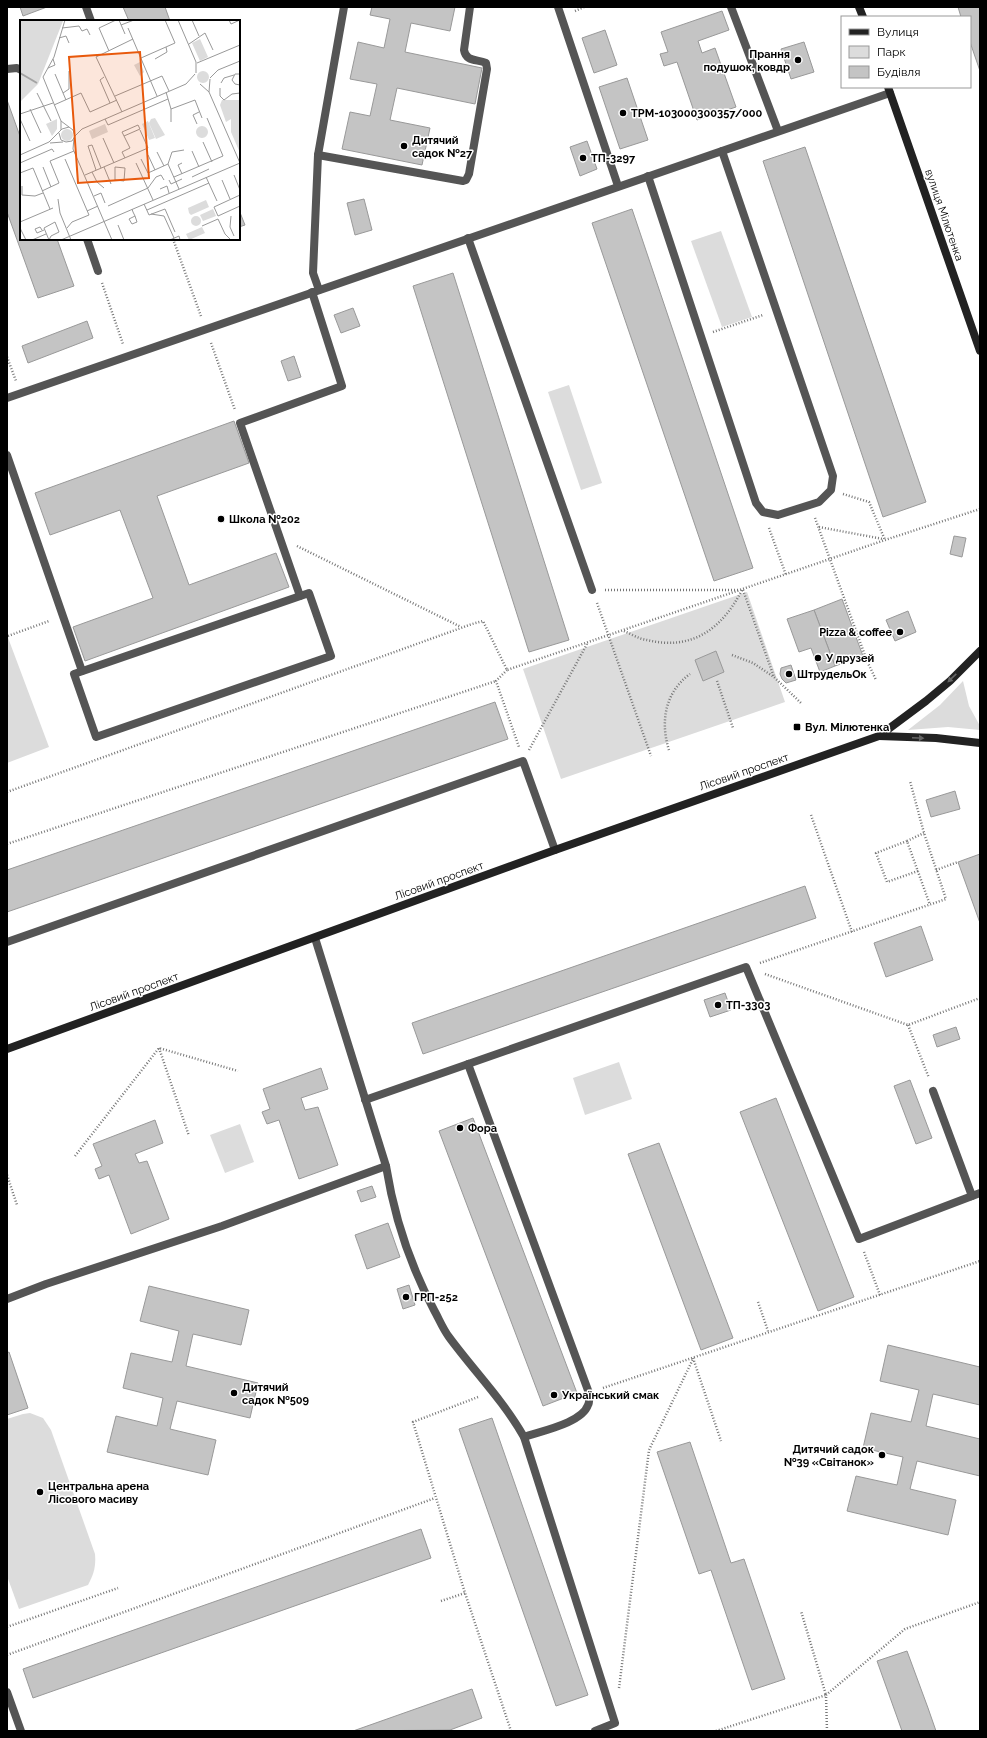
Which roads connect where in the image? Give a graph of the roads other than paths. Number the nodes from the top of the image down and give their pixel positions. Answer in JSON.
{"nodes":[{"id":1,"x":86,"y":7,"type":"edge"},
{"id":2,"x":344,"y":7,"type":"edge"},
{"id":3,"x":470,"y":7,"type":"edge"},
{"id":4,"x":558,"y":7,"type":"edge"},
{"id":5,"x":731,"y":7,"type":"edge"},
{"id":6,"x":91,"y":20,"type":"edge"},
{"id":7,"x":7,"y":70,"type":"edge"},
{"id":8,"x":20,"y":70,"type":"edge"},
{"id":9,"x":889,"y":90,"type":"edge"},
{"id":10,"x":778,"y":131,"type":"junction"},
{"id":11,"x":722,"y":150,"type":"junction"},
{"id":12,"x":318,"y":155,"type":"junction"},
{"id":13,"x":648,"y":176,"type":"junction"},
{"id":14,"x":618,"y":186,"type":"junction"},
{"id":15,"x":468,"y":238,"type":"junction"},
{"id":16,"x":87,"y":240,"type":"edge"},
{"id":17,"x":98,"y":271,"type":"road end"},
{"id":18,"x":316,"y":291,"type":"junction"},
{"id":19,"x":980,"y":351,"type":"edge"},
{"id":20,"x":7,"y":398,"type":"edge"},
{"id":21,"x":7,"y":455,"type":"edge"},
{"id":22,"x":592,"y":590,"type":"road end"},
{"id":23,"x":300,"y":596,"type":"junction"},
{"id":24,"x":980,"y":651,"type":"edge"},
{"id":25,"x":82,"y":671,"type":"junction"},
{"id":26,"x":879,"y":736,"type":"junction"},
{"id":27,"x":980,"y":744,"type":"edge"},
{"id":28,"x":555,"y":850,"type":"junction"},
{"id":29,"x":315,"y":938,"type":"junction"},
{"id":30,"x":7,"y":942,"type":"edge"},
{"id":31,"x":7,"y":1049,"type":"edge"},
{"id":32,"x":468,"y":1064,"type":"junction"},
{"id":33,"x":934,"y":1091,"type":"road end"},
{"id":34,"x":365,"y":1100,"type":"junction"},
{"id":35,"x":386,"y":1166,"type":"junction"},
{"id":36,"x":976,"y":1194,"type":"edge"},
{"id":37,"x":7,"y":1299,"type":"edge"},
{"id":38,"x":524,"y":1437,"type":"junction"},
{"id":39,"x":7,"y":1692,"type":"edge"},
{"id":40,"x":20,"y":1731,"type":"edge"},
{"id":41,"x":595,"y":1731,"type":"edge"}],
"edges":[{"from":1,"to":6,"type":"street"},
{"from":2,"to":12,"type":"street"},
{"from":3,"to":12,"type":"street"},
{"from":4,"to":14,"type":"street"},
{"from":5,"to":10,"type":"street"},
{"from":7,"to":8,"type":"street"},
{"from":9,"to":10,"type":"street"},
{"from":9,"to":19,"type":"street","name":"вулиця Мілютенка"},
{"from":10,"to":11,"type":"street"},
{"from":11,"to":13,"type":"street"},
{"from":11,"to":13,"type":"street"},
{"from":12,"to":18,"type":"street"},
{"from":13,"to":14,"type":"street"},
{"from":14,"to":15,"type":"street"},
{"from":15,"to":18,"type":"street"},
{"from":15,"to":22,"type":"street"},
{"from":16,"to":17,"type":"street"},
{"from":18,"to":20,"type":"street"},
{"from":18,"to":23,"type":"street"},
{"from":21,"to":25,"type":"street"},
{"from":23,"to":25,"type":"street"},
{"from":23,"to":25,"type":"street"},
{"from":24,"to":26,"type":"street","name":"Лісовий проспект","one_way":true},
{"from":26,"to":27,"type":"street","name":"Лісовий проспект","one_way":true},
{"from":26,"to":28,"type":"street","name":"Лісовий проспект"},
{"from":28,"to":29,"type":"street","name":"Лісовий проспект"},
{"from":28,"to":30,"type":"street"},
{"from":29,"to":31,"type":"street","name":"Лісовий проспект"},
{"from":29,"to":34,"type":"street"},
{"from":32,"to":34,"type":"street"},
{"from":32,"to":36,"type":"street"},
{"from":32,"to":38,"type":"street"},
{"from":33,"to":36,"type":"street"},
{"from":34,"to":35,"type":"street"},
{"from":35,"to":37,"type":"street"},
{"from":35,"to":38,"type":"street"},
{"from":38,"to":41,"type":"street"},
{"from":39,"to":40,"type":"street"}]}
